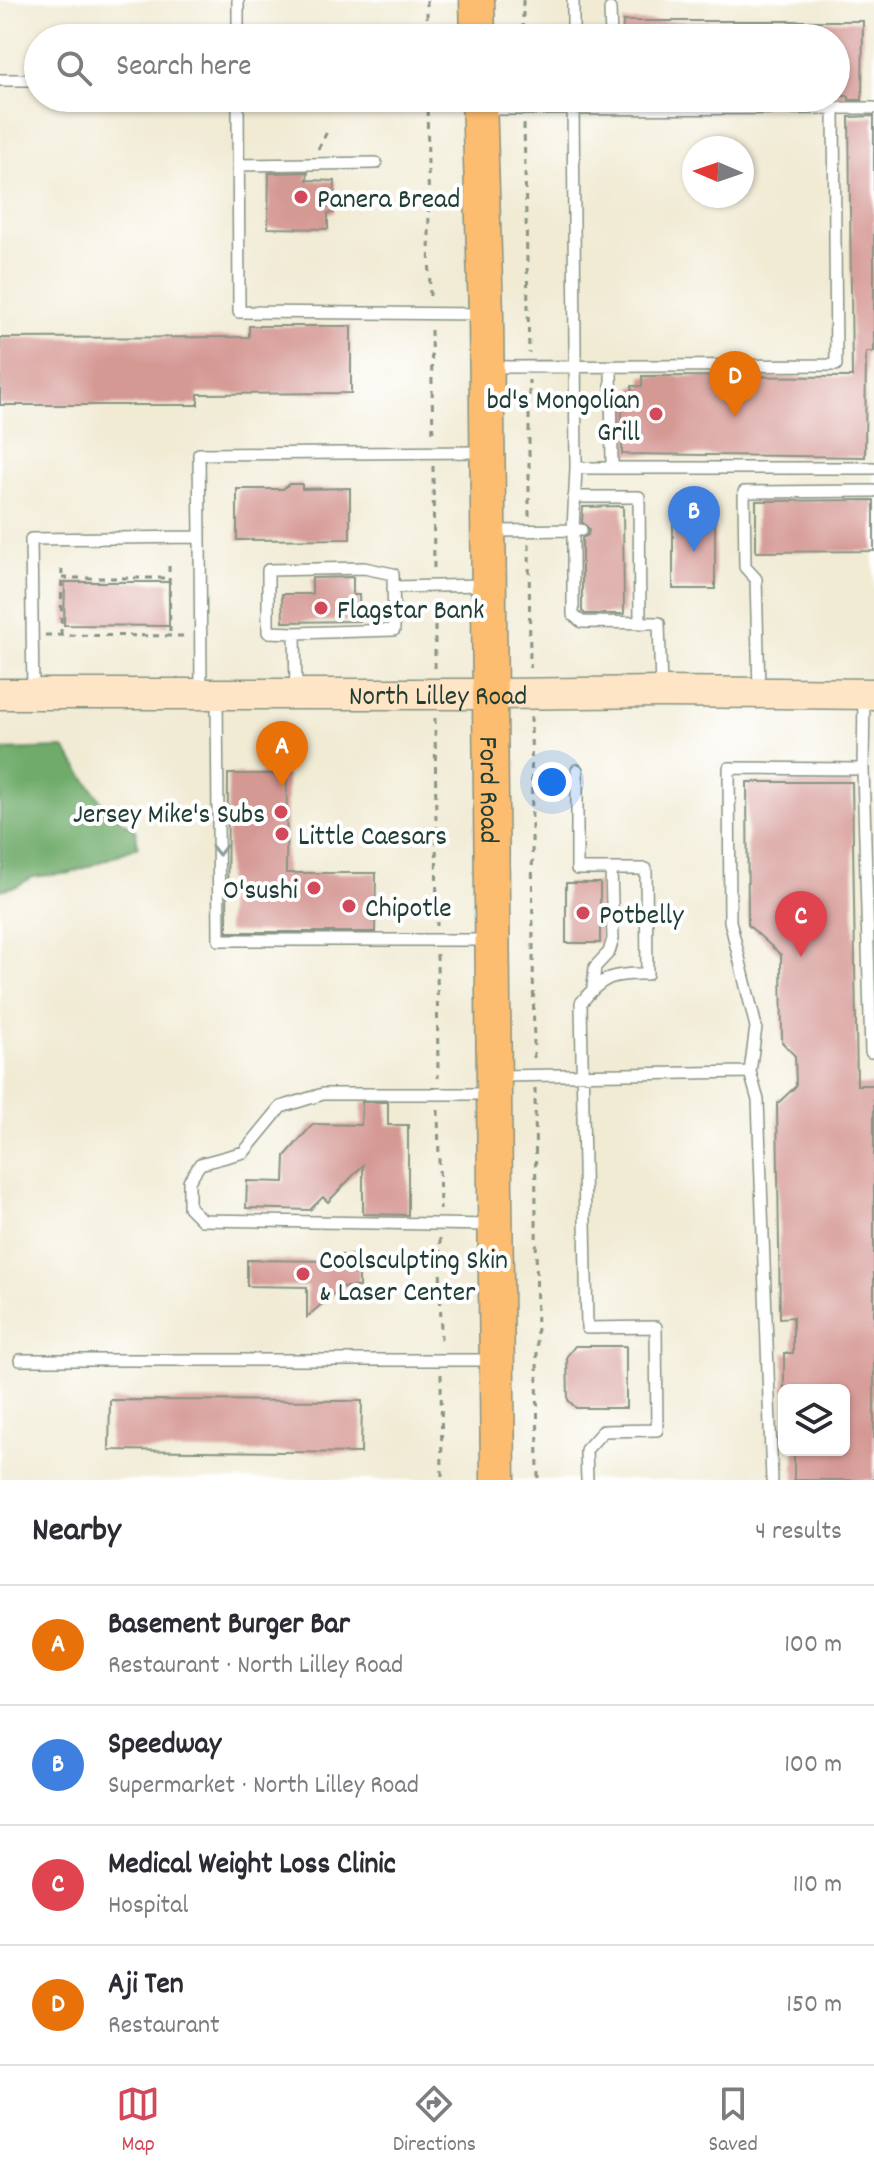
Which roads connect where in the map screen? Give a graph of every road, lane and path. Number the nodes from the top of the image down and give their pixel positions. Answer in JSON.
{"nodes":[{"id":1,"x":238,"y":0,"type":"edge"},
{"id":2,"x":427,"y":0,"type":"edge"},
{"id":3,"x":477,"y":0,"type":"edge"},
{"id":4,"x":523,"y":0,"type":"edge"},
{"id":5,"x":573,"y":0,"type":"edge"},
{"id":6,"x":610,"y":9,"type":"dead end"},
{"id":7,"x":238,"y":24,"type":"edge"},
{"id":8,"x":427,"y":24,"type":"edge"},
{"id":9,"x":478,"y":24,"type":"edge"},
{"id":10,"x":523,"y":24,"type":"edge"},
{"id":11,"x":573,"y":24,"type":"edge"},
{"id":12,"x":611,"y":24,"type":"edge"},
{"id":13,"x":0,"y":80,"type":"edge"},
{"id":14,"x":24,"y":80,"type":"edge"},
{"id":15,"x":850,"y":108,"type":"edge"},
{"id":16,"x":874,"y":108,"type":"edge"},
{"id":17,"x":238,"y":112,"type":"edge"},
{"id":18,"x":427,"y":112,"type":"edge"},
{"id":19,"x":480,"y":112,"type":"edge"},
{"id":20,"x":573,"y":112,"type":"edge"},
{"id":21,"x":834,"y":112,"type":"edge"},
{"id":22,"x":328,"y":130,"type":"dead end"},
{"id":23,"x":324,"y":138,"type":"dead end"},
{"id":24,"x":376,"y":163,"type":"dead end"},
{"id":25,"x":238,"y":165,"type":"junction"},
{"id":26,"x":430,"y":314,"type":"junction"},
{"id":27,"x":486,"y":314,"type":"junction"},
{"id":28,"x":576,"y":367,"type":"junction"},
{"id":29,"x":611,"y":367,"type":"junction"},
{"id":30,"x":486,"y":368,"type":"junction"},
{"id":31,"x":433,"y":452,"type":"junction"},
{"id":32,"x":487,"y":452,"type":"junction"},
{"id":33,"x":576,"y":468,"type":"junction"},
{"id":34,"x":612,"y":468,"type":"junction"},
{"id":35,"x":874,"y":468,"type":"edge"},
{"id":36,"x":874,"y":491,"type":"edge"},
{"id":37,"x":574,"y":497,"type":"junction"},
{"id":38,"x":577,"y":530,"type":"junction"},
{"id":39,"x":623,"y":530,"type":"dead end"},
{"id":40,"x":639,"y":530,"type":"junction"},
{"id":41,"x":488,"y":531,"type":"junction"},
{"id":42,"x":200,"y":537,"type":"junction"},
{"id":43,"x":624,"y":561,"type":"dead end"},
{"id":44,"x":639,"y":561,"type":"junction"},
{"id":45,"x":62,"y":564,"type":"dead end"},
{"id":46,"x":169,"y":566,"type":"dead end"},
{"id":47,"x":62,"y":578,"type":"junction"},
{"id":48,"x":170,"y":578,"type":"junction"},
{"id":49,"x":489,"y":584,"type":"junction"},
{"id":50,"x":435,"y":586,"type":"junction"},
{"id":51,"x":393,"y":587,"type":"junction"},
{"id":52,"x":624,"y":591,"type":"dead end"},
{"id":53,"x":639,"y":591,"type":"junction"},
{"id":54,"x":640,"y":623,"type":"junction"},
{"id":55,"x":295,"y":633,"type":"junction"},
{"id":56,"x":45,"y":635,"type":"dead end"},
{"id":57,"x":61,"y":635,"type":"junction"},
{"id":58,"x":170,"y":636,"type":"junction"},
{"id":59,"x":190,"y":636,"type":"dead end"},
{"id":60,"x":435,"y":658,"type":"dead end"},
{"id":61,"x":661,"y":692,"type":"junction"},
{"id":62,"x":0,"y":694,"type":"edge"},
{"id":63,"x":33,"y":694,"type":"junction"},
{"id":64,"x":209,"y":694,"type":"junction"},
{"id":65,"x":296,"y":694,"type":"junction"},
{"id":66,"x":490,"y":694,"type":"junction"},
{"id":67,"x":759,"y":694,"type":"junction"},
{"id":68,"x":869,"y":694,"type":"edge"},
{"id":69,"x":435,"y":717,"type":"dead end"},
{"id":70,"x":531,"y":730,"type":"dead end"},
{"id":71,"x":863,"y":769,"type":"junction"},
{"id":72,"x":577,"y":770,"type":"dead end"},
{"id":73,"x":611,"y":869,"type":"junction"},
{"id":74,"x":437,"y":920,"type":"dead end"},
{"id":75,"x":493,"y":940,"type":"junction"},
{"id":76,"x":438,"y":959,"type":"dead end"},
{"id":77,"x":593,"y":987,"type":"junction"},
{"id":78,"x":874,"y":1052,"type":"edge"},
{"id":79,"x":750,"y":1072,"type":"junction"},
{"id":80,"x":581,"y":1075,"type":"junction"},
{"id":81,"x":534,"y":1076,"type":"junction"},
{"id":82,"x":494,"y":1085,"type":"junction"},
{"id":83,"x":438,"y":1086,"type":"dead end"},
{"id":84,"x":438,"y":1112,"type":"dead end"},
{"id":85,"x":441,"y":1215,"type":"dead end"},
{"id":86,"x":495,"y":1225,"type":"junction"},
{"id":87,"x":440,"y":1242,"type":"dead end"},
{"id":88,"x":441,"y":1350,"type":"dead end"},
{"id":89,"x":20,"y":1360,"type":"dead end"},
{"id":90,"x":497,"y":1360,"type":"junction"},
{"id":91,"x":441,"y":1379,"type":"dead end"},
{"id":92,"x":442,"y":1480,"type":"edge"},
{"id":93,"x":498,"y":1480,"type":"edge"},
{"id":94,"x":538,"y":1480,"type":"edge"},
{"id":95,"x":587,"y":1480,"type":"edge"},
{"id":96,"x":772,"y":1480,"type":"edge"}],
"edges":[{"from":1,"to":7,"type":"lane"},
{"from":2,"to":8,"type":"path"},
{"from":3,"to":9,"type":"main road"},
{"from":4,"to":10,"type":"path"},
{"from":5,"to":11,"type":"lane"},
{"from":6,"to":12,"type":"lane"},
{"from":13,"to":14,"type":"lane"},
{"from":15,"to":16,"type":"lane"},
{"from":17,"to":25,"type":"lane"},
{"from":18,"to":26,"type":"path"},
{"from":19,"to":27,"type":"main road","name":"Ford Road"},
{"from":20,"to":28,"type":"lane"},
{"from":21,"to":29,"type":"lane"},
{"from":22,"to":23,"type":"path"},
{"from":24,"to":25,"type":"lane"},
{"from":25,"to":26,"type":"lane"},
{"from":26,"to":27,"type":"lane"},
{"from":26,"to":31,"type":"path"},
{"from":27,"to":30,"type":"main road","name":"Ford Road"},
{"from":28,"to":29,"type":"lane"},
{"from":28,"to":30,"type":"lane"},
{"from":28,"to":33,"type":"lane"},
{"from":29,"to":34,"type":"lane"},
{"from":30,"to":32,"type":"main road","name":"Ford Road"},
{"from":31,"to":32,"type":"lane"},
{"from":31,"to":42,"type":"lane"},
{"from":31,"to":50,"type":"path"},
{"from":32,"to":41,"type":"main road","name":"Ford Road"},
{"from":33,"to":34,"type":"lane"},
{"from":33,"to":37,"type":"lane"},
{"from":34,"to":35,"type":"lane"},
{"from":36,"to":67,"type":"lane"},
{"from":37,"to":38,"type":"lane"},
{"from":37,"to":40,"type":"lane"},
{"from":38,"to":41,"type":"lane"},
{"from":38,"to":54,"type":"lane"},
{"from":39,"to":40,"type":"lane"},
{"from":40,"to":44,"type":"lane"},
{"from":41,"to":49,"type":"main road","name":"Ford Road"},
{"from":42,"to":63,"type":"lane"},
{"from":42,"to":64,"type":"lane"},
{"from":43,"to":44,"type":"lane"},
{"from":44,"to":53,"type":"lane"},
{"from":45,"to":47,"type":"path"},
{"from":46,"to":48,"type":"path"},
{"from":47,"to":48,"type":"path"},
{"from":47,"to":57,"type":"path"},
{"from":48,"to":58,"type":"path"},
{"from":49,"to":50,"type":"lane"},
{"from":49,"to":66,"type":"main road","name":"Ford Road"},
{"from":50,"to":51,"type":"lane"},
{"from":50,"to":60,"type":"path"},
{"from":51,"to":55,"type":"lane"},
{"from":51,"to":55,"type":"lane"},
{"from":52,"to":53,"type":"lane"},
{"from":53,"to":54,"type":"lane"},
{"from":54,"to":61,"type":"lane"},
{"from":55,"to":65,"type":"lane"},
{"from":56,"to":57,"type":"path"},
{"from":57,"to":58,"type":"path"},
{"from":58,"to":59,"type":"path"},
{"from":61,"to":66,"type":"street","name":"North Lilley Road"},
{"from":61,"to":67,"type":"street","name":"North Lilley Road"},
{"from":62,"to":63,"type":"street","name":"North Lilley Road"},
{"from":63,"to":64,"type":"street","name":"North Lilley Road"},
{"from":64,"to":65,"type":"street","name":"North Lilley Road"},
{"from":64,"to":75,"type":"lane","one_way":true},
{"from":65,"to":66,"type":"street","name":"North Lilley Road"},
{"from":66,"to":75,"type":"main road","name":"Ford Road"},
{"from":67,"to":68,"type":"street","name":"North Lilley Road"},
{"from":68,"to":71,"type":"lane"},
{"from":69,"to":74,"type":"path"},
{"from":70,"to":81,"type":"path"},
{"from":71,"to":78,"type":"lane"},
{"from":71,"to":79,"type":"lane"},
{"from":72,"to":73,"type":"lane"},
{"from":73,"to":77,"type":"lane"},
{"from":73,"to":77,"type":"lane"},
{"from":75,"to":82,"type":"main road","name":"Ford Road"},
{"from":76,"to":83,"type":"path"},
{"from":77,"to":80,"type":"lane"},
{"from":79,"to":80,"type":"lane"},
{"from":79,"to":96,"type":"lane"},
{"from":80,"to":81,"type":"lane"},
{"from":80,"to":95,"type":"lane"},
{"from":81,"to":82,"type":"lane"},
{"from":81,"to":94,"type":"path"},
{"from":82,"to":86,"type":"main road","name":"Ford Road"},
{"from":82,"to":86,"type":"lane"},
{"from":84,"to":85,"type":"path"},
{"from":86,"to":90,"type":"main road","name":"Ford Road"},
{"from":87,"to":88,"type":"path"},
{"from":89,"to":90,"type":"lane"},
{"from":90,"to":93,"type":"main road","name":"Ford Road"},
{"from":91,"to":92,"type":"path"}]}
